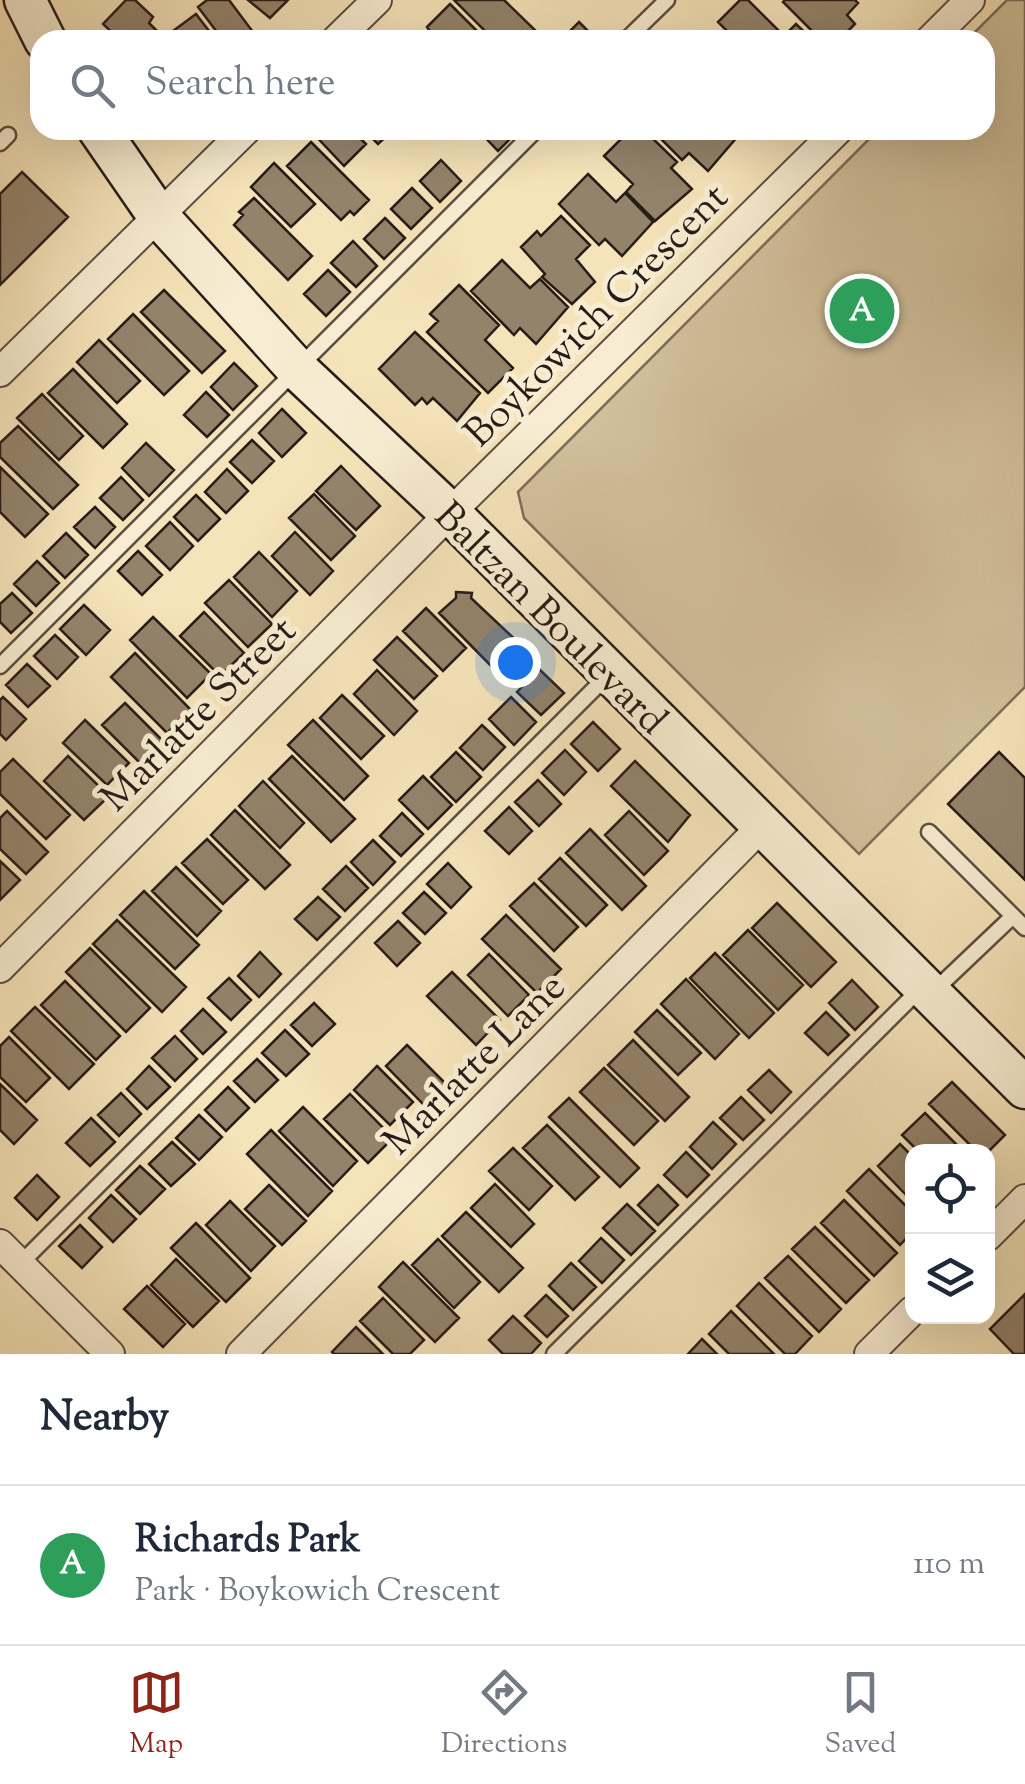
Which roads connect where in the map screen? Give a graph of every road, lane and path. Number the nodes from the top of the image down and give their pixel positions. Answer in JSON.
{"nodes":[{"id":1,"x":26,"y":0,"type":"edge"},
{"id":2,"x":376,"y":0,"type":"edge"},
{"id":3,"x":666,"y":0,"type":"edge"},
{"id":4,"x":970,"y":0,"type":"edge"},
{"id":5,"x":40,"y":30,"type":"edge"},
{"id":6,"x":346,"y":30,"type":"edge"},
{"id":7,"x":636,"y":30,"type":"edge"},
{"id":8,"x":940,"y":30,"type":"edge"},
{"id":9,"x":106,"y":140,"type":"edge"},
{"id":10,"x":236,"y":140,"type":"edge"},
{"id":11,"x":526,"y":140,"type":"edge"},
{"id":12,"x":828,"y":140,"type":"edge"},
{"id":13,"x":159,"y":218,"type":"junction"},
{"id":14,"x":297,"y":369,"type":"junction"},
{"id":15,"x":0,"y":372,"type":"edge"},
{"id":16,"x":450,"y":513,"type":"junction"},
{"id":17,"x":0,"y":666,"type":"edge"},
{"id":18,"x":608,"y":675,"type":"junction"},
{"id":19,"x":761,"y":827,"type":"junction"},
{"id":20,"x":929,"y":832,"type":"dead end"},
{"id":21,"x":1013,"y":916,"type":"junction"},
{"id":22,"x":1025,"y":928,"type":"edge"},
{"id":23,"x":0,"y":968,"type":"edge"},
{"id":24,"x":925,"y":991,"type":"junction"},
{"id":25,"x":1025,"y":1088,"type":"edge"},
{"id":26,"x":1025,"y":1199,"type":"edge"},
{"id":27,"x":990,"y":1234,"type":"edge"},
{"id":28,"x":0,"y":1244,"type":"edge"},
{"id":29,"x":20,"y":1264,"type":"junction"},
{"id":30,"x":905,"y":1318,"type":"edge"},
{"id":31,"x":110,"y":1354,"type":"edge"},
{"id":32,"x":240,"y":1354,"type":"edge"},
{"id":33,"x":554,"y":1354,"type":"edge"},
{"id":34,"x":869,"y":1354,"type":"edge"}],
"edges":[{"from":1,"to":5,"type":"street"},
{"from":2,"to":6,"type":"street"},
{"from":3,"to":7,"type":"lane"},
{"from":4,"to":8,"type":"street"},
{"from":9,"to":13,"type":"street","name":"Baltzan Boulevard"},
{"from":10,"to":13,"type":"street"},
{"from":11,"to":14,"type":"lane"},
{"from":12,"to":16,"type":"street","name":"Boykowich Crescent"},
{"from":13,"to":14,"type":"street","name":"Baltzan Boulevard"},
{"from":13,"to":15,"type":"street"},
{"from":14,"to":16,"type":"street","name":"Baltzan Boulevard"},
{"from":14,"to":17,"type":"lane"},
{"from":16,"to":18,"type":"street","name":"Baltzan Boulevard"},
{"from":16,"to":23,"type":"street","name":"Marlatte Street"},
{"from":18,"to":19,"type":"street","name":"Baltzan Boulevard"},
{"from":18,"to":29,"type":"lane"},
{"from":19,"to":24,"type":"street","name":"Baltzan Boulevard"},
{"from":19,"to":32,"type":"street","name":"Marlatte Lane"},
{"from":20,"to":21,"type":"lane"},
{"from":21,"to":22,"type":"lane"},
{"from":21,"to":24,"type":"lane"},
{"from":24,"to":25,"type":"street","name":"Baltzan Boulevard"},
{"from":24,"to":33,"type":"lane"},
{"from":26,"to":27,"type":"street"},
{"from":28,"to":29,"type":"street"},
{"from":29,"to":31,"type":"street"},
{"from":30,"to":34,"type":"street"}]}
